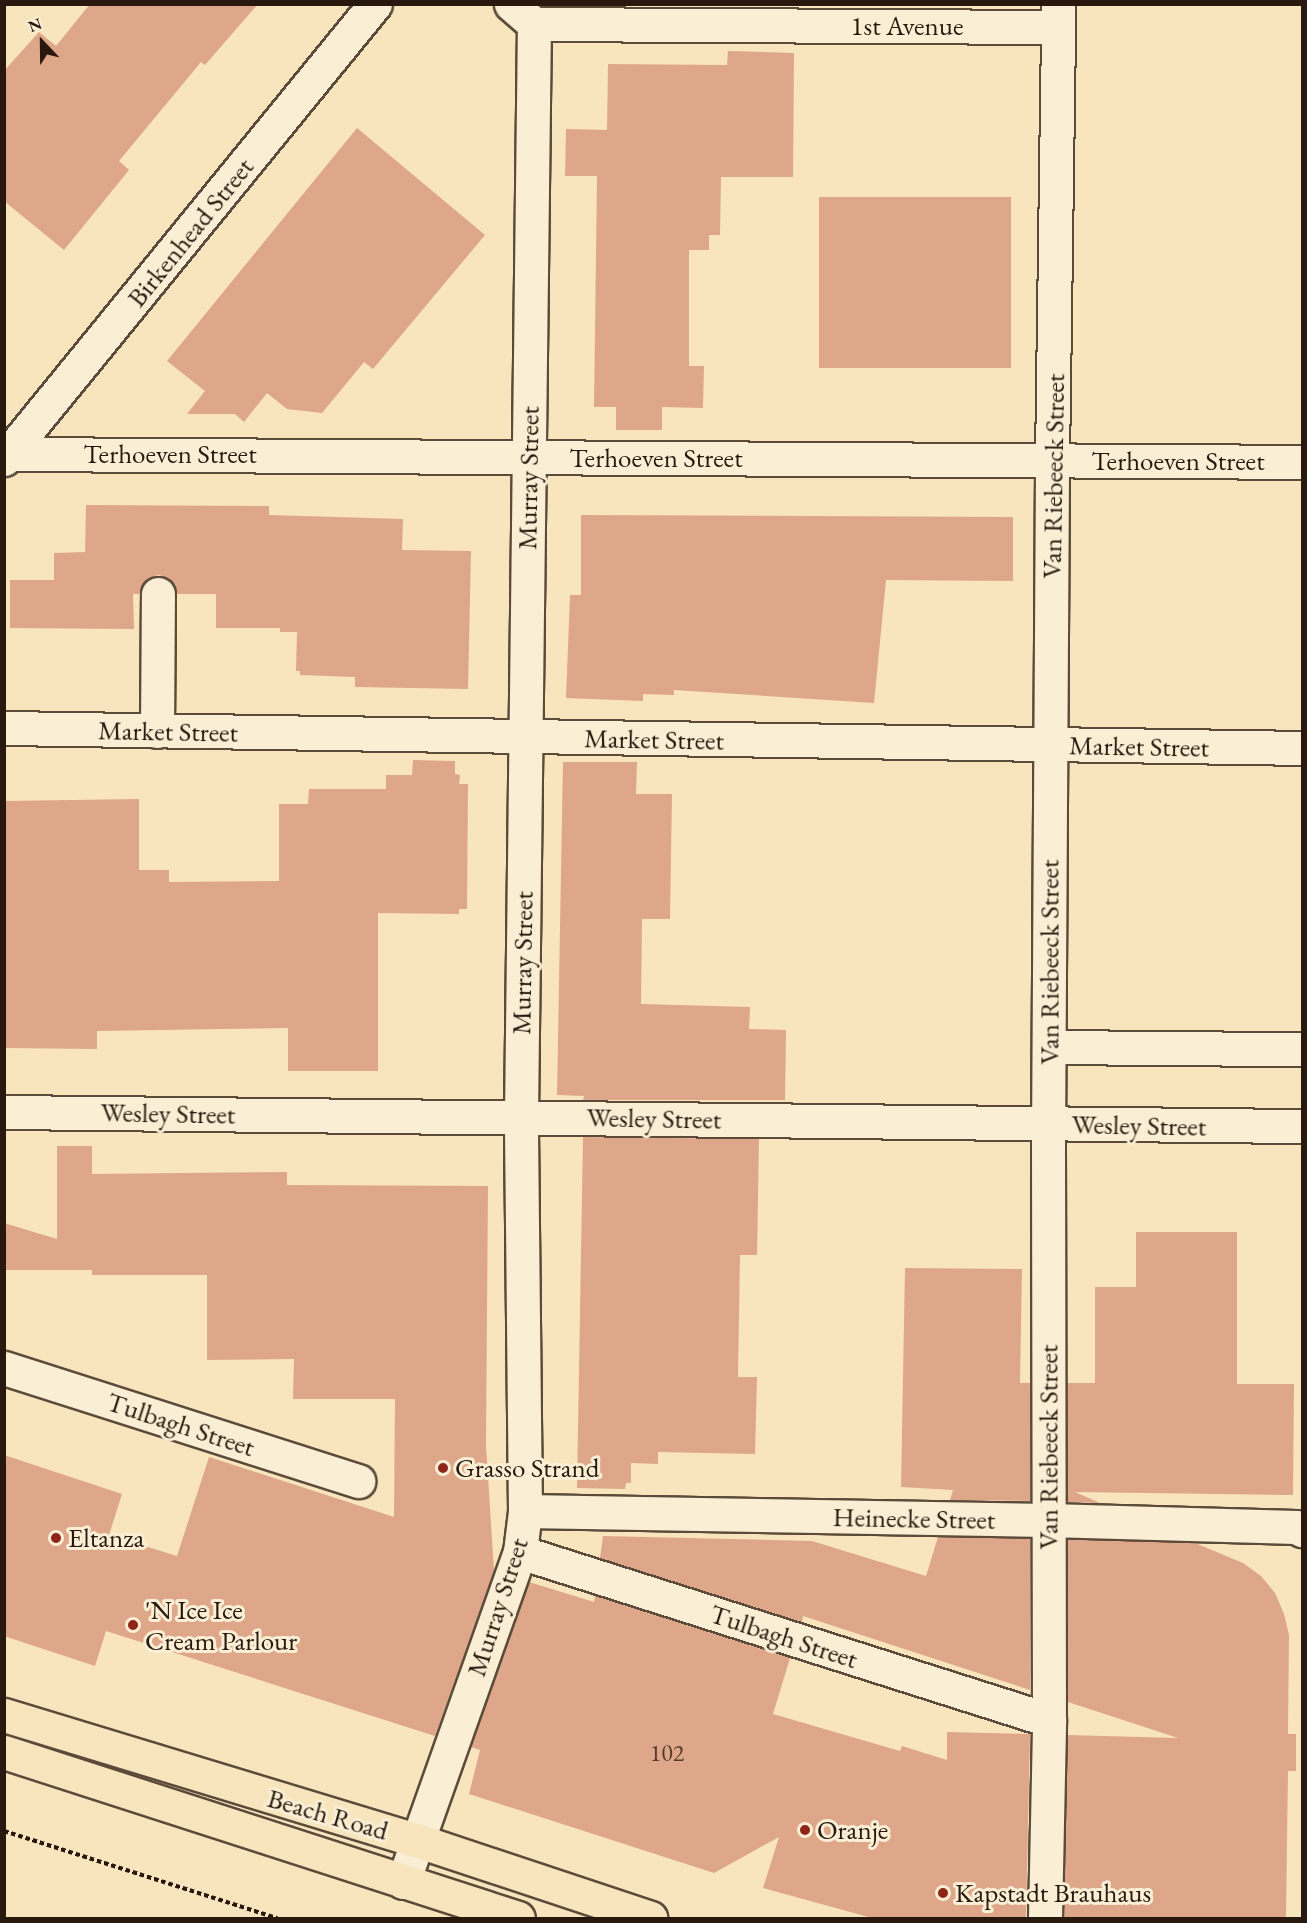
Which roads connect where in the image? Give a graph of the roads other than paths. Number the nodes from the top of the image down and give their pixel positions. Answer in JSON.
{"nodes":[{"id":1,"x":375,"y":4,"type":"edge"},
{"id":2,"x":522,"y":14,"type":"edge"},
{"id":3,"x":1058,"y":16,"type":"edge"},
{"id":4,"x":7,"y":457,"type":"edge"},
{"id":5,"x":528,"y":457,"type":"junction"},
{"id":6,"x":1052,"y":460,"type":"junction"},
{"id":7,"x":1302,"y":462,"type":"edge"},
{"id":8,"x":158,"y":594,"type":"dead end"},
{"id":9,"x":4,"y":728,"type":"edge"},
{"id":10,"x":158,"y":731,"type":"junction"},
{"id":11,"x":525,"y":738,"type":"junction"},
{"id":12,"x":1050,"y":745,"type":"junction"},
{"id":13,"x":1302,"y":748,"type":"edge"},
{"id":14,"x":1049,"y":1047,"type":"junction"},
{"id":15,"x":1302,"y":1049,"type":"edge"},
{"id":16,"x":4,"y":1112,"type":"edge"},
{"id":17,"x":521,"y":1116,"type":"junction"},
{"id":18,"x":1048,"y":1124,"type":"junction"},
{"id":19,"x":1302,"y":1126,"type":"edge"},
{"id":20,"x":4,"y":1368,"type":"edge"},
{"id":21,"x":358,"y":1481,"type":"dead end"},
{"id":22,"x":525,"y":1511,"type":"junction"},
{"id":23,"x":1048,"y":1520,"type":"junction"},
{"id":24,"x":1302,"y":1530,"type":"edge"},
{"id":25,"x":520,"y":1552,"type":"junction"},
{"id":26,"x":4,"y":1715,"type":"edge"},
{"id":27,"x":1049,"y":1720,"type":"junction"},
{"id":28,"x":4,"y":1752,"type":"edge"},
{"id":29,"x":416,"y":1840,"type":"junction"},
{"id":30,"x":403,"y":1882,"type":"junction"},
{"id":31,"x":518,"y":1918,"type":"edge"},
{"id":32,"x":650,"y":1918,"type":"edge"},
{"id":33,"x":1045,"y":1918,"type":"edge"}],
"edges":[{"from":1,"to":4,"type":"street","name":"Birkenhead Street"},
{"from":2,"to":3,"type":"street","name":"1st Avenue"},
{"from":2,"to":5,"type":"street","name":"Murray Street"},
{"from":3,"to":6,"type":"street","name":"Van Riebeeck Street"},
{"from":4,"to":5,"type":"street","name":"Terhoeven Street"},
{"from":5,"to":6,"type":"street","name":"Terhoeven Street"},
{"from":5,"to":11,"type":"street","name":"Murray Street"},
{"from":6,"to":7,"type":"street","name":"Terhoeven Street"},
{"from":6,"to":12,"type":"street","name":"Van Riebeeck Street"},
{"from":8,"to":10,"type":"street"},
{"from":9,"to":10,"type":"street","name":"Market Street"},
{"from":10,"to":11,"type":"street","name":"Market Street"},
{"from":11,"to":12,"type":"street","name":"Market Street"},
{"from":11,"to":17,"type":"street","name":"Murray Street"},
{"from":12,"to":13,"type":"street","name":"Market Street"},
{"from":12,"to":14,"type":"street","name":"Van Riebeeck Street"},
{"from":14,"to":15,"type":"street"},
{"from":14,"to":18,"type":"street","name":"Van Riebeeck Street"},
{"from":16,"to":17,"type":"street","name":"Wesley Street"},
{"from":17,"to":18,"type":"street","name":"Wesley Street"},
{"from":17,"to":22,"type":"street","name":"Murray Street"},
{"from":18,"to":19,"type":"street","name":"Wesley Street"},
{"from":18,"to":23,"type":"street","name":"Van Riebeeck Street"},
{"from":20,"to":21,"type":"street","name":"Tulbagh Street"},
{"from":22,"to":23,"type":"street","name":"Heinecke Street"},
{"from":22,"to":25,"type":"street","name":"Murray Street"},
{"from":23,"to":24,"type":"street","name":"Heinecke Street"},
{"from":23,"to":27,"type":"street","name":"Van Riebeeck Street"},
{"from":25,"to":27,"type":"street","name":"Tulbagh Street"},
{"from":25,"to":29,"type":"street","name":"Murray Street"},
{"from":26,"to":29,"type":"main road","name":"Beach Road"},
{"from":27,"to":33,"type":"street","name":"Van Riebeeck Street"},
{"from":28,"to":30,"type":"main road","name":"Beach Road"},
{"from":29,"to":30,"type":"street","name":"Murray Street"},
{"from":29,"to":32,"type":"main road","name":"Beach Road"},
{"from":30,"to":31,"type":"main road","name":"Beach Road"}]}
